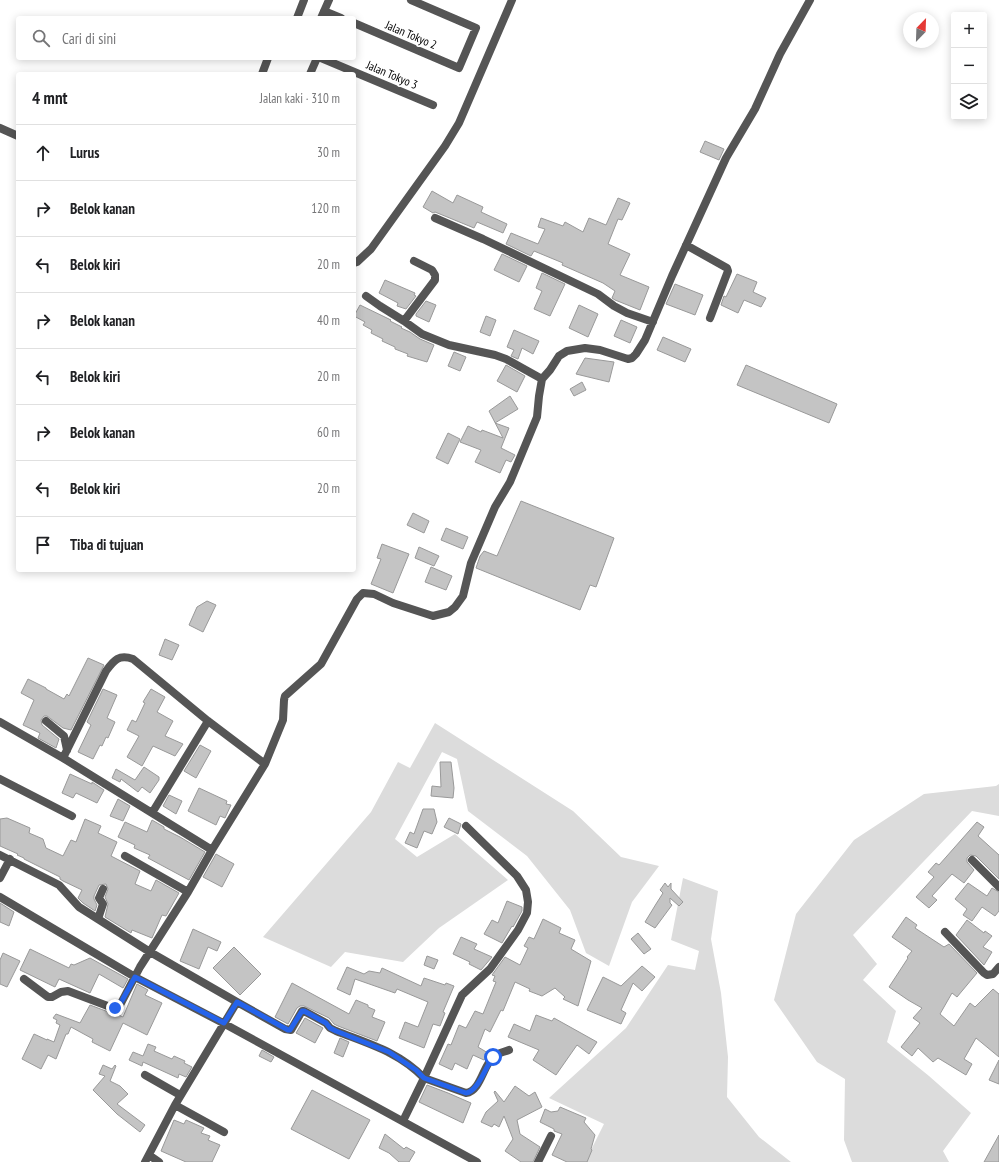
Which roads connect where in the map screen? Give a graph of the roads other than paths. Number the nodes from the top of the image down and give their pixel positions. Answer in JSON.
{"nodes":[{"id":1,"x":304,"y":0,"type":"edge"},
{"id":2,"x":329,"y":0,"type":"edge"},
{"id":3,"x":411,"y":0,"type":"edge"},
{"id":4,"x":512,"y":0,"type":"edge"},
{"id":5,"x":810,"y":0,"type":"edge"},
{"id":6,"x":323,"y":14,"type":"edge"},
{"id":7,"x":298,"y":16,"type":"edge"},
{"id":8,"x":356,"y":24,"type":"edge"},
{"id":9,"x":267,"y":60,"type":"edge"},
{"id":10,"x":316,"y":60,"type":"edge"},
{"id":11,"x":326,"y":60,"type":"edge"},
{"id":12,"x":263,"y":72,"type":"edge"},
{"id":13,"x":311,"y":72,"type":"edge"},
{"id":14,"x":354,"y":72,"type":"edge"},
{"id":15,"x":356,"y":73,"type":"edge"},
{"id":16,"x":432,"y":105,"type":"dead end"},
{"id":17,"x":0,"y":128,"type":"edge"},
{"id":18,"x":16,"y":135,"type":"edge"},
{"id":19,"x":435,"y":218,"type":"dead end"},
{"id":20,"x":686,"y":245,"type":"junction"},
{"id":21,"x":414,"y":261,"type":"dead end"},
{"id":22,"x":356,"y":262,"type":"edge"},
{"id":23,"x":366,"y":296,"type":"dead end"},
{"id":24,"x":710,"y":318,"type":"dead end"},
{"id":25,"x":404,"y":321,"type":"junction"},
{"id":26,"x":653,"y":322,"type":"junction"},
{"id":27,"x":542,"y":379,"type":"junction"},
{"id":28,"x":46,"y":721,"type":"dead end"},
{"id":29,"x":208,"y":721,"type":"junction"},
{"id":30,"x":0,"y":722,"type":"edge"},
{"id":31,"x":67,"y":750,"type":"junction"},
{"id":32,"x":63,"y":758,"type":"junction"},
{"id":33,"x":265,"y":764,"type":"junction"},
{"id":34,"x":0,"y":779,"type":"edge"},
{"id":35,"x":152,"y":813,"type":"junction"},
{"id":36,"x":72,"y":816,"type":"dead end"},
{"id":37,"x":466,"y":826,"type":"dead end"},
{"id":38,"x":212,"y":850,"type":"junction"},
{"id":39,"x":0,"y":855,"type":"edge"},
{"id":40,"x":125,"y":856,"type":"dead end"},
{"id":41,"x":972,"y":860,"type":"dead end"},
{"id":42,"x":9,"y":861,"type":"junction"},
{"id":43,"x":0,"y":878,"type":"edge"},
{"id":44,"x":999,"y":887,"type":"edge"},
{"id":45,"x":103,"y":889,"type":"dead end"},
{"id":46,"x":188,"y":892,"type":"junction"},
{"id":47,"x":0,"y":897,"type":"edge"},
{"id":48,"x":98,"y":919,"type":"junction"},
{"id":49,"x":945,"y":932,"type":"dead end"},
{"id":50,"x":149,"y":953,"type":"junction"},
{"id":51,"x":999,"y":967,"type":"edge"},
{"id":52,"x":135,"y":977,"type":"junction"},
{"id":53,"x":24,"y":979,"type":"dead end"},
{"id":54,"x":237,"y":1002,"type":"junction"},
{"id":55,"x":224,"y":1023,"type":"junction"},
{"id":56,"x":509,"y":1050,"type":"dead end"},
{"id":57,"x":145,"y":1075,"type":"dead end"},
{"id":58,"x":424,"y":1078,"type":"junction"},
{"id":59,"x":180,"y":1095,"type":"junction"},
{"id":60,"x":175,"y":1105,"type":"junction"},
{"id":61,"x":403,"y":1121,"type":"junction"},
{"id":62,"x":224,"y":1132,"type":"dead end"},
{"id":63,"x":551,"y":1136,"type":"dead end"},
{"id":64,"x":147,"y":1159,"type":"edge"},
{"id":65,"x":159,"y":1162,"type":"edge"},
{"id":66,"x":478,"y":1162,"type":"edge"},
{"id":67,"x":538,"y":1162,"type":"edge"}],
"edges":[{"from":1,"to":7,"type":"street"},
{"from":2,"to":6,"type":"street"},
{"from":3,"to":8,"type":"street","name":"Jalan Tokyo 2"},
{"from":4,"to":22,"type":"street"},
{"from":5,"to":20,"type":"street"},
{"from":9,"to":12,"type":"street"},
{"from":10,"to":13,"type":"street"},
{"from":11,"to":14,"type":"street","name":"Jalan Tokyo 3"},
{"from":15,"to":16,"type":"street","name":"Jalan Tokyo 3"},
{"from":17,"to":18,"type":"street"},
{"from":19,"to":26,"type":"street"},
{"from":20,"to":24,"type":"street"},
{"from":20,"to":26,"type":"street"},
{"from":21,"to":25,"type":"street"},
{"from":23,"to":25,"type":"street"},
{"from":25,"to":27,"type":"street"},
{"from":26,"to":27,"type":"street"},
{"from":27,"to":33,"type":"street"},
{"from":28,"to":31,"type":"street"},
{"from":29,"to":31,"type":"street"},
{"from":29,"to":33,"type":"street"},
{"from":29,"to":35,"type":"street"},
{"from":30,"to":32,"type":"street"},
{"from":31,"to":32,"type":"street"},
{"from":32,"to":35,"type":"street"},
{"from":33,"to":38,"type":"street"},
{"from":34,"to":36,"type":"street"},
{"from":35,"to":38,"type":"street"},
{"from":37,"to":58,"type":"street"},
{"from":38,"to":46,"type":"street"},
{"from":39,"to":42,"type":"street"},
{"from":40,"to":46,"type":"street"},
{"from":41,"to":44,"type":"street"},
{"from":42,"to":43,"type":"street"},
{"from":42,"to":48,"type":"street"},
{"from":45,"to":48,"type":"street"},
{"from":46,"to":50,"type":"street"},
{"from":47,"to":52,"type":"street"},
{"from":48,"to":50,"type":"street"},
{"from":49,"to":51,"type":"street"},
{"from":50,"to":52,"type":"street"},
{"from":50,"to":54,"type":"street"},
{"from":52,"to":53,"type":"street"},
{"from":52,"to":55,"type":"street"},
{"from":54,"to":55,"type":"street"},
{"from":54,"to":58,"type":"street"},
{"from":55,"to":59,"type":"street"},
{"from":55,"to":61,"type":"street"},
{"from":56,"to":58,"type":"street"},
{"from":57,"to":59,"type":"street"},
{"from":58,"to":61,"type":"street"},
{"from":59,"to":60,"type":"street"},
{"from":60,"to":62,"type":"street"},
{"from":60,"to":64,"type":"street"},
{"from":61,"to":66,"type":"street"},
{"from":63,"to":67,"type":"street"},
{"from":64,"to":65,"type":"street"}]}
